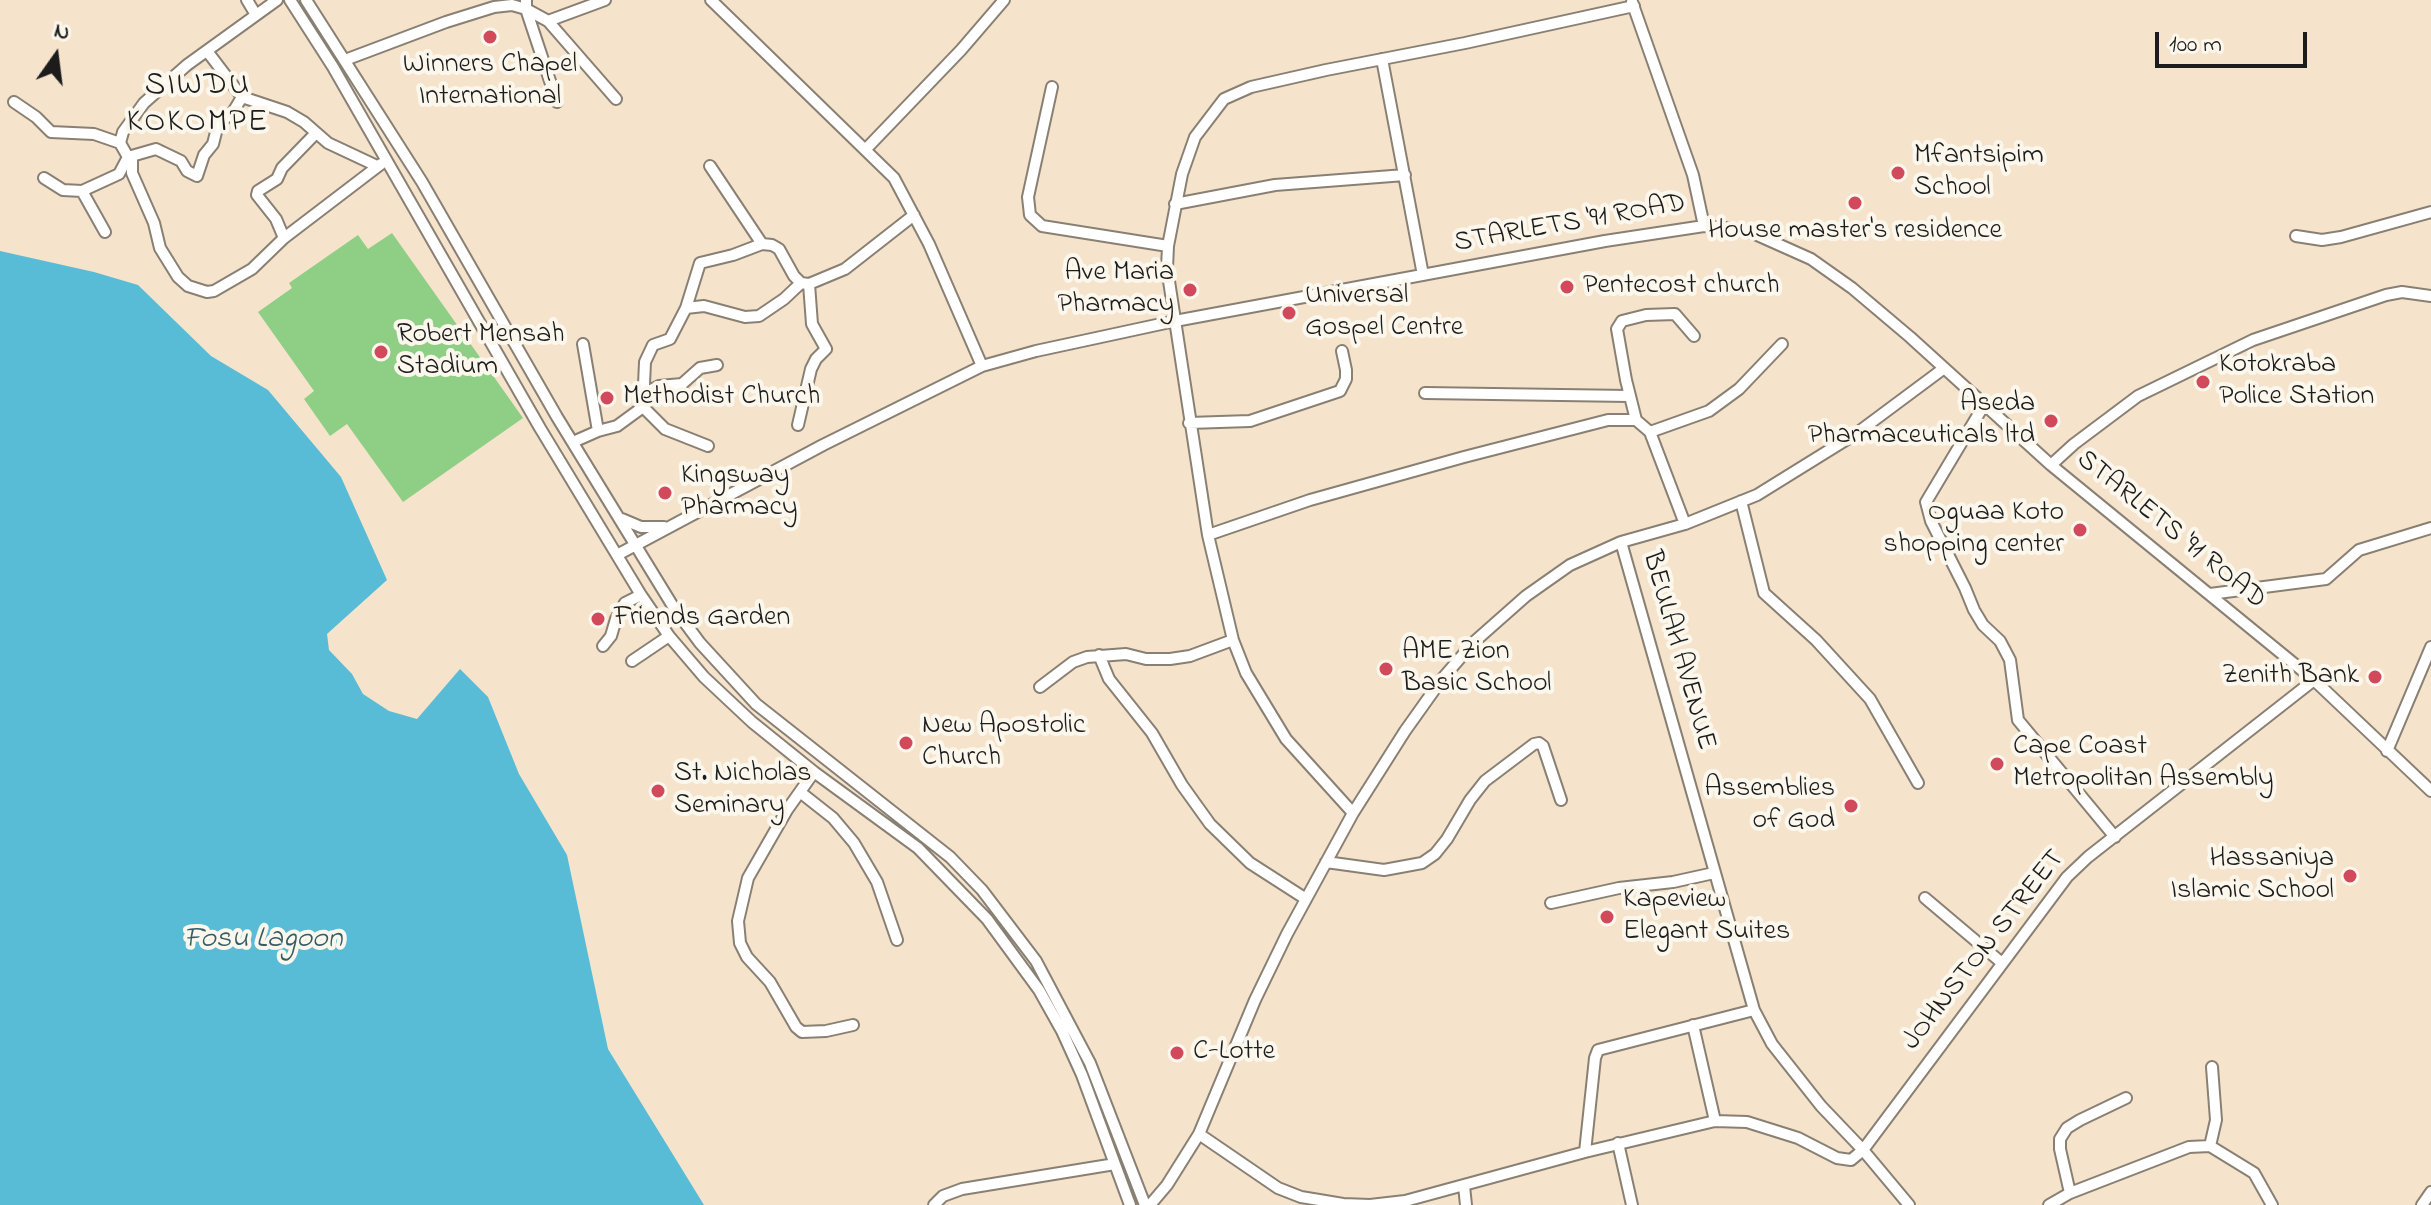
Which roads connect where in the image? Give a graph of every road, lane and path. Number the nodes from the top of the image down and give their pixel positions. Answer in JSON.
{"nodes":[{"id":1,"x":247,"y":0,"type":"edge"},
{"id":2,"x":277,"y":0,"type":"edge"},
{"id":3,"x":290,"y":0,"type":"edge"},
{"id":4,"x":306,"y":0,"type":"edge"},
{"id":5,"x":605,"y":0,"type":"edge"},
{"id":6,"x":711,"y":0,"type":"edge"},
{"id":7,"x":1004,"y":0,"type":"edge"},
{"id":8,"x":1633,"y":3,"type":"edge"},
{"id":9,"x":526,"y":5,"type":"edge"},
{"id":10,"x":256,"y":15,"type":"junction"},
{"id":11,"x":548,"y":21,"type":"junction"},
{"id":12,"x":207,"y":51,"type":"junction"},
{"id":13,"x":1382,"y":59,"type":"junction"},
{"id":14,"x":345,"y":60,"type":"junction"},
{"id":15,"x":1052,"y":87,"type":"dead end"},
{"id":16,"x":242,"y":97,"type":"junction"},
{"id":17,"x":616,"y":99,"type":"dead end"},
{"id":18,"x":14,"y":102,"type":"dead end"},
{"id":19,"x":557,"y":102,"type":"dead end"},
{"id":20,"x":316,"y":133,"type":"junction"},
{"id":21,"x":120,"y":143,"type":"junction"},
{"id":22,"x":866,"y":149,"type":"junction"},
{"id":23,"x":130,"y":157,"type":"junction"},
{"id":24,"x":382,"y":165,"type":"junction"},
{"id":25,"x":710,"y":166,"type":"dead end"},
{"id":26,"x":1405,"y":175,"type":"junction"},
{"id":27,"x":44,"y":178,"type":"dead end"},
{"id":28,"x":422,"y":182,"type":"junction"},
{"id":29,"x":82,"y":191,"type":"junction"},
{"id":30,"x":405,"y":194,"type":"junction"},
{"id":31,"x":1175,"y":204,"type":"junction"},
{"id":32,"x":2431,"y":212,"type":"edge"},
{"id":33,"x":914,"y":215,"type":"junction"},
{"id":34,"x":1704,"y":226,"type":"junction"},
{"id":35,"x":105,"y":232,"type":"dead end"},
{"id":36,"x":2296,"y":236,"type":"dead end"},
{"id":37,"x":284,"y":238,"type":"junction"},
{"id":38,"x":762,"y":244,"type":"junction"},
{"id":39,"x":1168,"y":246,"type":"junction"},
{"id":40,"x":1423,"y":275,"type":"junction"},
{"id":41,"x":805,"y":283,"type":"junction"},
{"id":42,"x":2431,"y":296,"type":"edge"},
{"id":43,"x":686,"y":308,"type":"junction"},
{"id":44,"x":1175,"y":321,"type":"junction"},
{"id":45,"x":1694,"y":336,"type":"dead end"},
{"id":46,"x":583,"y":344,"type":"dead end"},
{"id":47,"x":1782,"y":344,"type":"dead end"},
{"id":48,"x":1342,"y":351,"type":"dead end"},
{"id":49,"x":717,"y":365,"type":"dead end"},
{"id":50,"x":982,"y":366,"type":"junction"},
{"id":51,"x":1943,"y":369,"type":"junction"},
{"id":52,"x":645,"y":393,"type":"junction"},
{"id":53,"x":1425,"y":393,"type":"dead end"},
{"id":54,"x":1629,"y":396,"type":"junction"},
{"id":55,"x":1984,"y":405,"type":"junction"},
{"id":56,"x":643,"y":407,"type":"junction"},
{"id":57,"x":557,"y":417,"type":"junction"},
{"id":58,"x":1636,"y":420,"type":"junction"},
{"id":59,"x":1189,"y":423,"type":"junction"},
{"id":60,"x":798,"y":425,"type":"dead end"},
{"id":61,"x":540,"y":428,"type":"junction"},
{"id":62,"x":598,"y":431,"type":"junction"},
{"id":63,"x":1650,"y":432,"type":"junction"},
{"id":64,"x":573,"y":442,"type":"junction"},
{"id":65,"x":708,"y":446,"type":"dead end"},
{"id":66,"x":2051,"y":465,"type":"junction"},
{"id":67,"x":1741,"y":501,"type":"junction"},
{"id":68,"x":621,"y":519,"type":"junction"},
{"id":69,"x":1685,"y":524,"type":"junction"},
{"id":70,"x":666,"y":527,"type":"junction"},
{"id":71,"x":2431,"y":528,"type":"edge"},
{"id":72,"x":1208,"y":535,"type":"junction"},
{"id":73,"x":1621,"y":542,"type":"junction"},
{"id":74,"x":636,"y":543,"type":"junction"},
{"id":75,"x":617,"y":555,"type":"junction"},
{"id":76,"x":2210,"y":594,"type":"junction"},
{"id":77,"x":641,"y":595,"type":"junction"},
{"id":78,"x":669,"y":636,"type":"junction"},
{"id":79,"x":1233,"y":640,"type":"junction"},
{"id":80,"x":603,"y":646,"type":"dead end"},
{"id":81,"x":2431,"y":647,"type":"edge"},
{"id":82,"x":1099,"y":655,"type":"junction"},
{"id":83,"x":632,"y":661,"type":"dead end"},
{"id":84,"x":2314,"y":680,"type":"junction"},
{"id":85,"x":1040,"y":687,"type":"dead end"},
{"id":86,"x":2387,"y":751,"type":"junction"},
{"id":87,"x":814,"y":772,"type":"junction"},
{"id":88,"x":1918,"y":783,"type":"dead end"},
{"id":89,"x":2431,"y":791,"type":"edge"},
{"id":90,"x":800,"y":792,"type":"junction"},
{"id":91,"x":1561,"y":800,"type":"dead end"},
{"id":92,"x":1353,"y":813,"type":"junction"},
{"id":93,"x":2115,"y":837,"type":"junction"},
{"id":94,"x":1326,"y":862,"type":"junction"},
{"id":95,"x":1714,"y":873,"type":"junction"},
{"id":96,"x":1925,"y":898,"type":"dead end"},
{"id":97,"x":1306,"y":899,"type":"junction"},
{"id":98,"x":1551,"y":903,"type":"dead end"},
{"id":99,"x":897,"y":940,"type":"dead end"},
{"id":100,"x":2002,"y":963,"type":"junction"},
{"id":101,"x":1754,"y":1010,"type":"junction"},
{"id":102,"x":853,"y":1025,"type":"dead end"},
{"id":103,"x":1693,"y":1025,"type":"junction"},
{"id":104,"x":2212,"y":1067,"type":"dead end"},
{"id":105,"x":2126,"y":1098,"type":"dead end"},
{"id":106,"x":1715,"y":1121,"type":"junction"},
{"id":107,"x":1199,"y":1134,"type":"junction"},
{"id":108,"x":1618,"y":1143,"type":"junction"},
{"id":109,"x":2210,"y":1146,"type":"junction"},
{"id":110,"x":1863,"y":1150,"type":"junction"},
{"id":111,"x":1585,"y":1152,"type":"junction"},
{"id":112,"x":1115,"y":1164,"type":"junction"},
{"id":113,"x":1464,"y":1186,"type":"junction"},
{"id":114,"x":2431,"y":1192,"type":"edge"},
{"id":115,"x":2070,"y":1193,"type":"junction"},
{"id":116,"x":934,"y":1205,"type":"edge"},
{"id":117,"x":1130,"y":1205,"type":"edge"},
{"id":118,"x":1147,"y":1205,"type":"edge"},
{"id":119,"x":1466,"y":1205,"type":"edge"},
{"id":120,"x":1632,"y":1205,"type":"edge"},
{"id":121,"x":1909,"y":1205,"type":"edge"},
{"id":122,"x":2049,"y":1205,"type":"edge"},
{"id":123,"x":2272,"y":1205,"type":"edge"},
{"id":124,"x":2422,"y":1205,"type":"edge"}],
"edges":[{"from":1,"to":10,"type":"street"},
{"from":2,"to":10,"type":"street"},
{"from":3,"to":24,"type":"street"},
{"from":4,"to":14,"type":"street"},
{"from":5,"to":11,"type":"street"},
{"from":6,"to":22,"type":"street"},
{"from":7,"to":22,"type":"street"},
{"from":8,"to":13,"type":"street"},
{"from":8,"to":34,"type":"street"},
{"from":9,"to":11,"type":"street"},
{"from":9,"to":14,"type":"street"},
{"from":9,"to":19,"type":"street"},
{"from":10,"to":12,"type":"street"},
{"from":11,"to":17,"type":"street"},
{"from":12,"to":16,"type":"street"},
{"from":12,"to":21,"type":"street"},
{"from":13,"to":26,"type":"street"},
{"from":13,"to":31,"type":"street"},
{"from":14,"to":28,"type":"street"},
{"from":15,"to":39,"type":"street"},
{"from":16,"to":20,"type":"street"},
{"from":16,"to":23,"type":"street"},
{"from":18,"to":21,"type":"street"},
{"from":20,"to":24,"type":"street"},
{"from":20,"to":37,"type":"street"},
{"from":21,"to":23,"type":"street"},
{"from":22,"to":33,"type":"street"},
{"from":23,"to":29,"type":"street"},
{"from":23,"to":37,"type":"street"},
{"from":24,"to":30,"type":"street"},
{"from":24,"to":37,"type":"street"},
{"from":25,"to":38,"type":"street"},
{"from":26,"to":31,"type":"street"},
{"from":26,"to":40,"type":"street"},
{"from":27,"to":29,"type":"street"},
{"from":28,"to":30,"type":"street"},
{"from":28,"to":57,"type":"street"},
{"from":29,"to":35,"type":"street"},
{"from":30,"to":61,"type":"street"},
{"from":31,"to":39,"type":"street"},
{"from":32,"to":36,"type":"street"},
{"from":33,"to":41,"type":"street"},
{"from":33,"to":50,"type":"street"},
{"from":34,"to":40,"type":"street","name":"STARLETS '91 ROAD"},
{"from":34,"to":51,"type":"street","name":"STARLETS '91 ROAD"},
{"from":38,"to":41,"type":"street"},
{"from":38,"to":43,"type":"street"},
{"from":39,"to":44,"type":"street"},
{"from":40,"to":44,"type":"street","name":"STARLETS '91 ROAD"},
{"from":41,"to":43,"type":"street"},
{"from":41,"to":60,"type":"street"},
{"from":42,"to":66,"type":"street"},
{"from":43,"to":52,"type":"street"},
{"from":44,"to":50,"type":"street","name":"STARLETS '91 ROAD"},
{"from":44,"to":59,"type":"street"},
{"from":45,"to":54,"type":"street"},
{"from":46,"to":62,"type":"street"},
{"from":47,"to":63,"type":"street"},
{"from":48,"to":59,"type":"street"},
{"from":49,"to":52,"type":"street"},
{"from":50,"to":70,"type":"street","name":"STARLETS '91 ROAD"},
{"from":51,"to":55,"type":"street","name":"STARLETS '91 ROAD"},
{"from":51,"to":67,"type":"street"},
{"from":52,"to":56,"type":"street"},
{"from":53,"to":54,"type":"street"},
{"from":54,"to":58,"type":"street"},
{"from":55,"to":66,"type":"street","name":"STARLETS '91 ROAD"},
{"from":55,"to":93,"type":"street"},
{"from":56,"to":62,"type":"street"},
{"from":56,"to":65,"type":"street"},
{"from":57,"to":61,"type":"street"},
{"from":57,"to":64,"type":"street"},
{"from":58,"to":63,"type":"street"},
{"from":58,"to":72,"type":"street"},
{"from":59,"to":72,"type":"street"},
{"from":61,"to":75,"type":"street"},
{"from":62,"to":64,"type":"street"},
{"from":63,"to":69,"type":"street"},
{"from":64,"to":68,"type":"street"},
{"from":66,"to":76,"type":"street","name":"STARLETS '91 ROAD"},
{"from":67,"to":69,"type":"street"},
{"from":67,"to":88,"type":"street"},
{"from":68,"to":70,"type":"street"},
{"from":68,"to":74,"type":"street"},
{"from":69,"to":73,"type":"street"},
{"from":70,"to":74,"type":"street","name":"STARLETS '91 ROAD"},
{"from":71,"to":76,"type":"street"},
{"from":72,"to":79,"type":"street"},
{"from":73,"to":92,"type":"street","name":"BEULAH AVENUE"},
{"from":73,"to":95,"type":"street","name":"BEULAH AVENUE"},
{"from":74,"to":75,"type":"street","name":"STARLETS '91 ROAD"},
{"from":74,"to":118,"type":"street"},
{"from":75,"to":77,"type":"street"},
{"from":76,"to":84,"type":"street","name":"STARLETS '91 ROAD"},
{"from":77,"to":78,"type":"street"},
{"from":77,"to":80,"type":"street"},
{"from":78,"to":83,"type":"street"},
{"from":78,"to":87,"type":"street"},
{"from":79,"to":82,"type":"street"},
{"from":79,"to":92,"type":"street"},
{"from":81,"to":86,"type":"street"},
{"from":82,"to":85,"type":"street"},
{"from":82,"to":97,"type":"street"},
{"from":84,"to":86,"type":"street","name":"STARLETS '91 ROAD"},
{"from":84,"to":93,"type":"street","name":"JOHNSTON STREET"},
{"from":86,"to":89,"type":"street","name":"STARLETS '91 ROAD"},
{"from":87,"to":90,"type":"street"},
{"from":87,"to":112,"type":"street"},
{"from":90,"to":99,"type":"street"},
{"from":90,"to":102,"type":"street"},
{"from":91,"to":94,"type":"street"},
{"from":92,"to":94,"type":"street","name":"BEULAH AVENUE"},
{"from":93,"to":100,"type":"street","name":"JOHNSTON STREET"},
{"from":94,"to":97,"type":"street","name":"BEULAH AVENUE"},
{"from":95,"to":98,"type":"street"},
{"from":95,"to":101,"type":"street","name":"BEULAH AVENUE"},
{"from":96,"to":100,"type":"street"},
{"from":97,"to":107,"type":"street","name":"BEULAH AVENUE"},
{"from":100,"to":110,"type":"street","name":"JOHNSTON STREET"},
{"from":101,"to":103,"type":"street"},
{"from":101,"to":110,"type":"street","name":"BEULAH AVENUE"},
{"from":103,"to":106,"type":"street"},
{"from":103,"to":111,"type":"street"},
{"from":104,"to":109,"type":"street"},
{"from":105,"to":115,"type":"street"},
{"from":106,"to":108,"type":"street"},
{"from":106,"to":110,"type":"street"},
{"from":107,"to":113,"type":"street"},
{"from":107,"to":118,"type":"street","name":"BEULAH AVENUE"},
{"from":108,"to":111,"type":"street"},
{"from":108,"to":120,"type":"street"},
{"from":109,"to":115,"type":"street"},
{"from":109,"to":123,"type":"street"},
{"from":110,"to":121,"type":"street","name":"BEULAH AVENUE"},
{"from":111,"to":113,"type":"street"},
{"from":112,"to":116,"type":"street"},
{"from":112,"to":117,"type":"street"},
{"from":113,"to":119,"type":"street"},
{"from":114,"to":124,"type":"street"},
{"from":115,"to":122,"type":"street"}]}
